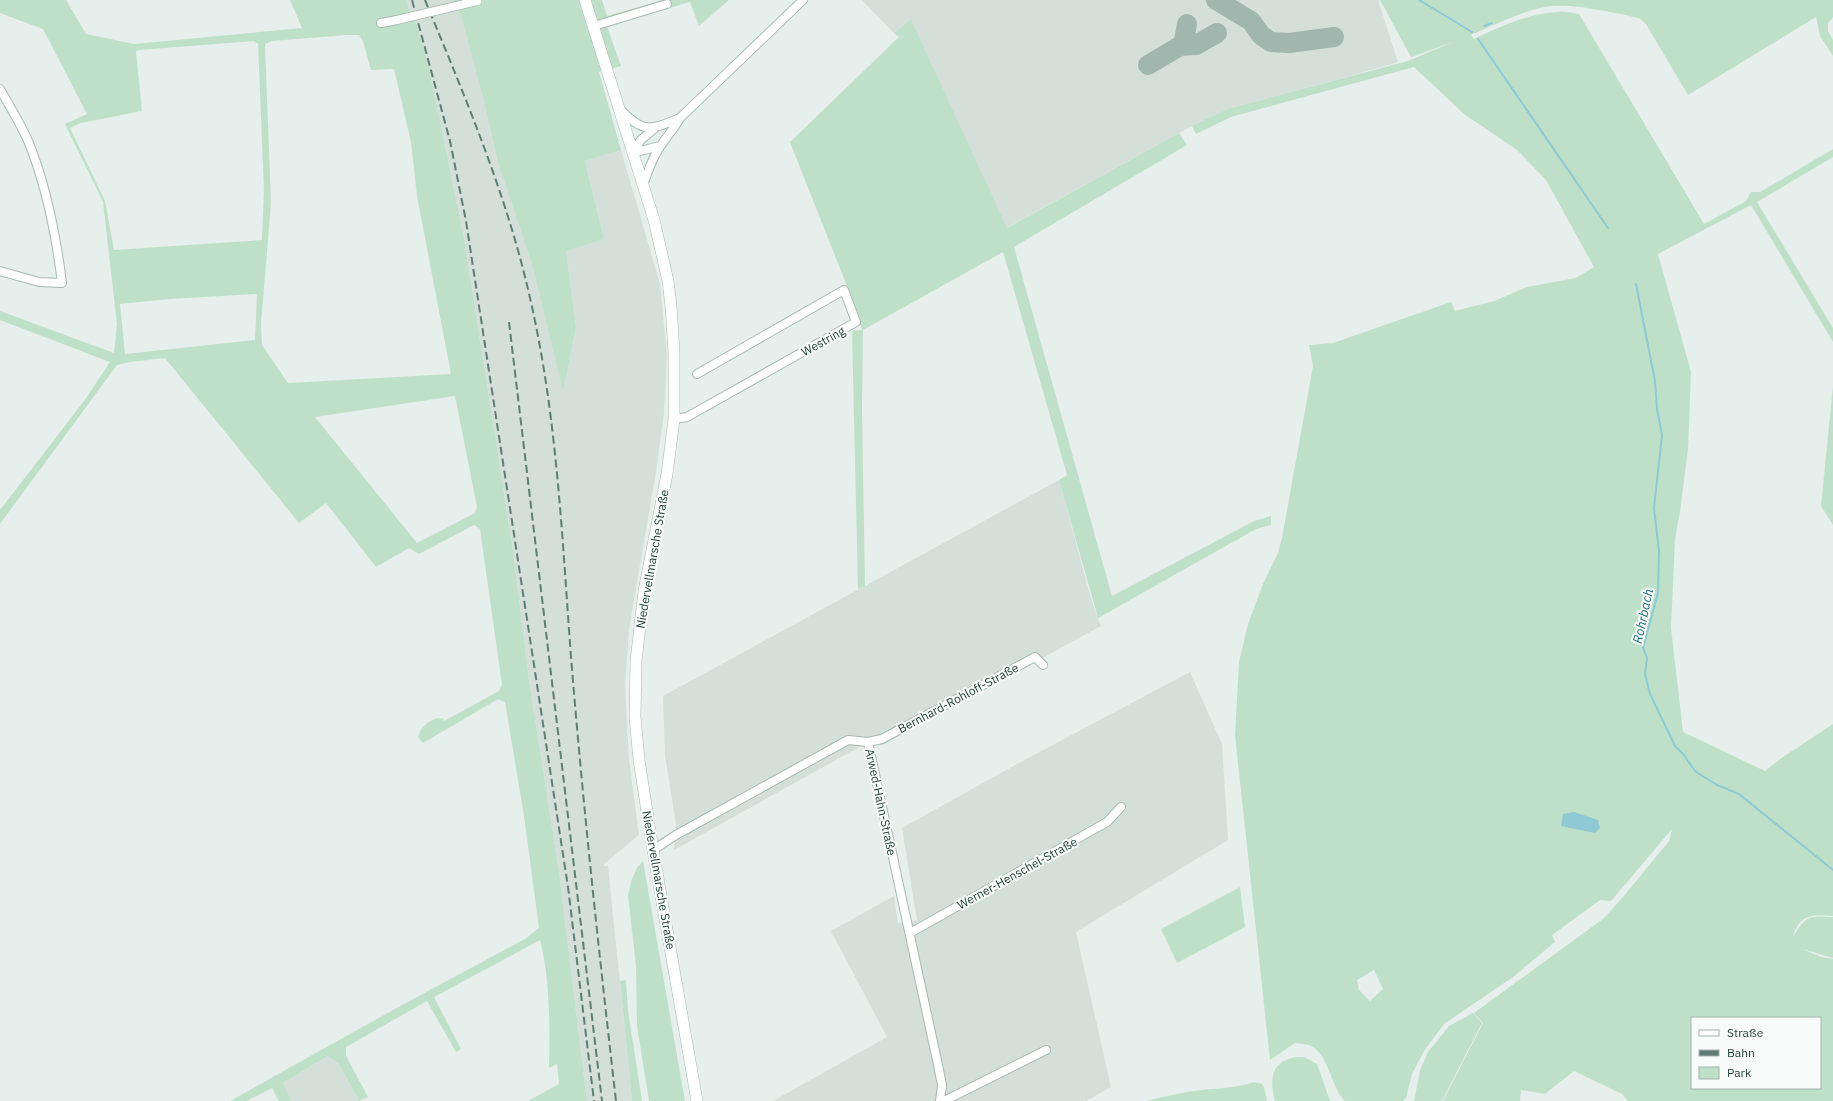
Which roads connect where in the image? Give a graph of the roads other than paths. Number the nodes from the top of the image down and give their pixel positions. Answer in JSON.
{"nodes":[{"id":1,"x":479,"y":0,"type":"edge"},
{"id":2,"x":585,"y":0,"type":"edge"},
{"id":3,"x":803,"y":0,"type":"edge"},
{"id":4,"x":667,"y":4,"type":"dead end"},
{"id":5,"x":381,"y":23,"type":"dead end"},
{"id":6,"x":594,"y":26,"type":"junction"},
{"id":7,"x":0,"y":89,"type":"edge"},
{"id":8,"x":619,"y":108,"type":"junction"},
{"id":9,"x":680,"y":118,"type":"junction"},
{"id":10,"x":655,"y":128,"type":"junction"},
{"id":11,"x":660,"y":146,"type":"junction"},
{"id":12,"x":633,"y":150,"type":"junction"},
{"id":13,"x":643,"y":185,"type":"junction"},
{"id":14,"x":0,"y":271,"type":"edge"},
{"id":15,"x":697,"y":374,"type":"dead end"},
{"id":16,"x":674,"y":419,"type":"junction"},
{"id":17,"x":1044,"y":665,"type":"dead end"},
{"id":18,"x":868,"y":742,"type":"junction"},
{"id":19,"x":1121,"y":807,"type":"dead end"},
{"id":20,"x":653,"y":850,"type":"junction"},
{"id":21,"x":910,"y":933,"type":"junction"},
{"id":22,"x":1046,"y":1050,"type":"dead end"},
{"id":23,"x":697,"y":1101,"type":"edge"},
{"id":24,"x":940,"y":1101,"type":"edge"},
{"id":25,"x":944,"y":1101,"type":"edge"}],
"edges":[{"from":1,"to":5,"type":"street","bridge":true},
{"from":2,"to":6,"type":"main road","name":"Niedervellmarsche Straße"},
{"from":3,"to":9,"type":"street"},
{"from":4,"to":6,"type":"street"},
{"from":6,"to":8,"type":"main road","name":"Niedervellmarsche Straße"},
{"from":7,"to":14,"type":"street"},
{"from":8,"to":10,"type":"street"},
{"from":8,"to":12,"type":"main road","name":"Niedervellmarsche Straße"},
{"from":9,"to":10,"type":"street"},
{"from":9,"to":11,"type":"street"},
{"from":10,"to":12,"type":"street"},
{"from":11,"to":12,"type":"street"},
{"from":11,"to":13,"type":"street"},
{"from":12,"to":13,"type":"main road","name":"Niedervellmarsche Straße"},
{"from":13,"to":16,"type":"main road","name":"Niedervellmarsche Straße"},
{"from":15,"to":16,"type":"street","name":"Westring"},
{"from":16,"to":20,"type":"main road","name":"Niedervellmarsche Straße"},
{"from":17,"to":18,"type":"street","name":"Bernhard-Rohloff-Straße"},
{"from":18,"to":20,"type":"street","name":"Arwed-Hahn-Straße"},
{"from":18,"to":21,"type":"street","name":"Arwed-Hahn-Straße"},
{"from":19,"to":21,"type":"street","name":"Werner-Henschel-Straße"},
{"from":20,"to":23,"type":"main road","name":"Niedervellmarsche Straße"},
{"from":21,"to":24,"type":"street","name":"Arwed-Hahn-Straße"},
{"from":22,"to":25,"type":"street"}]}
